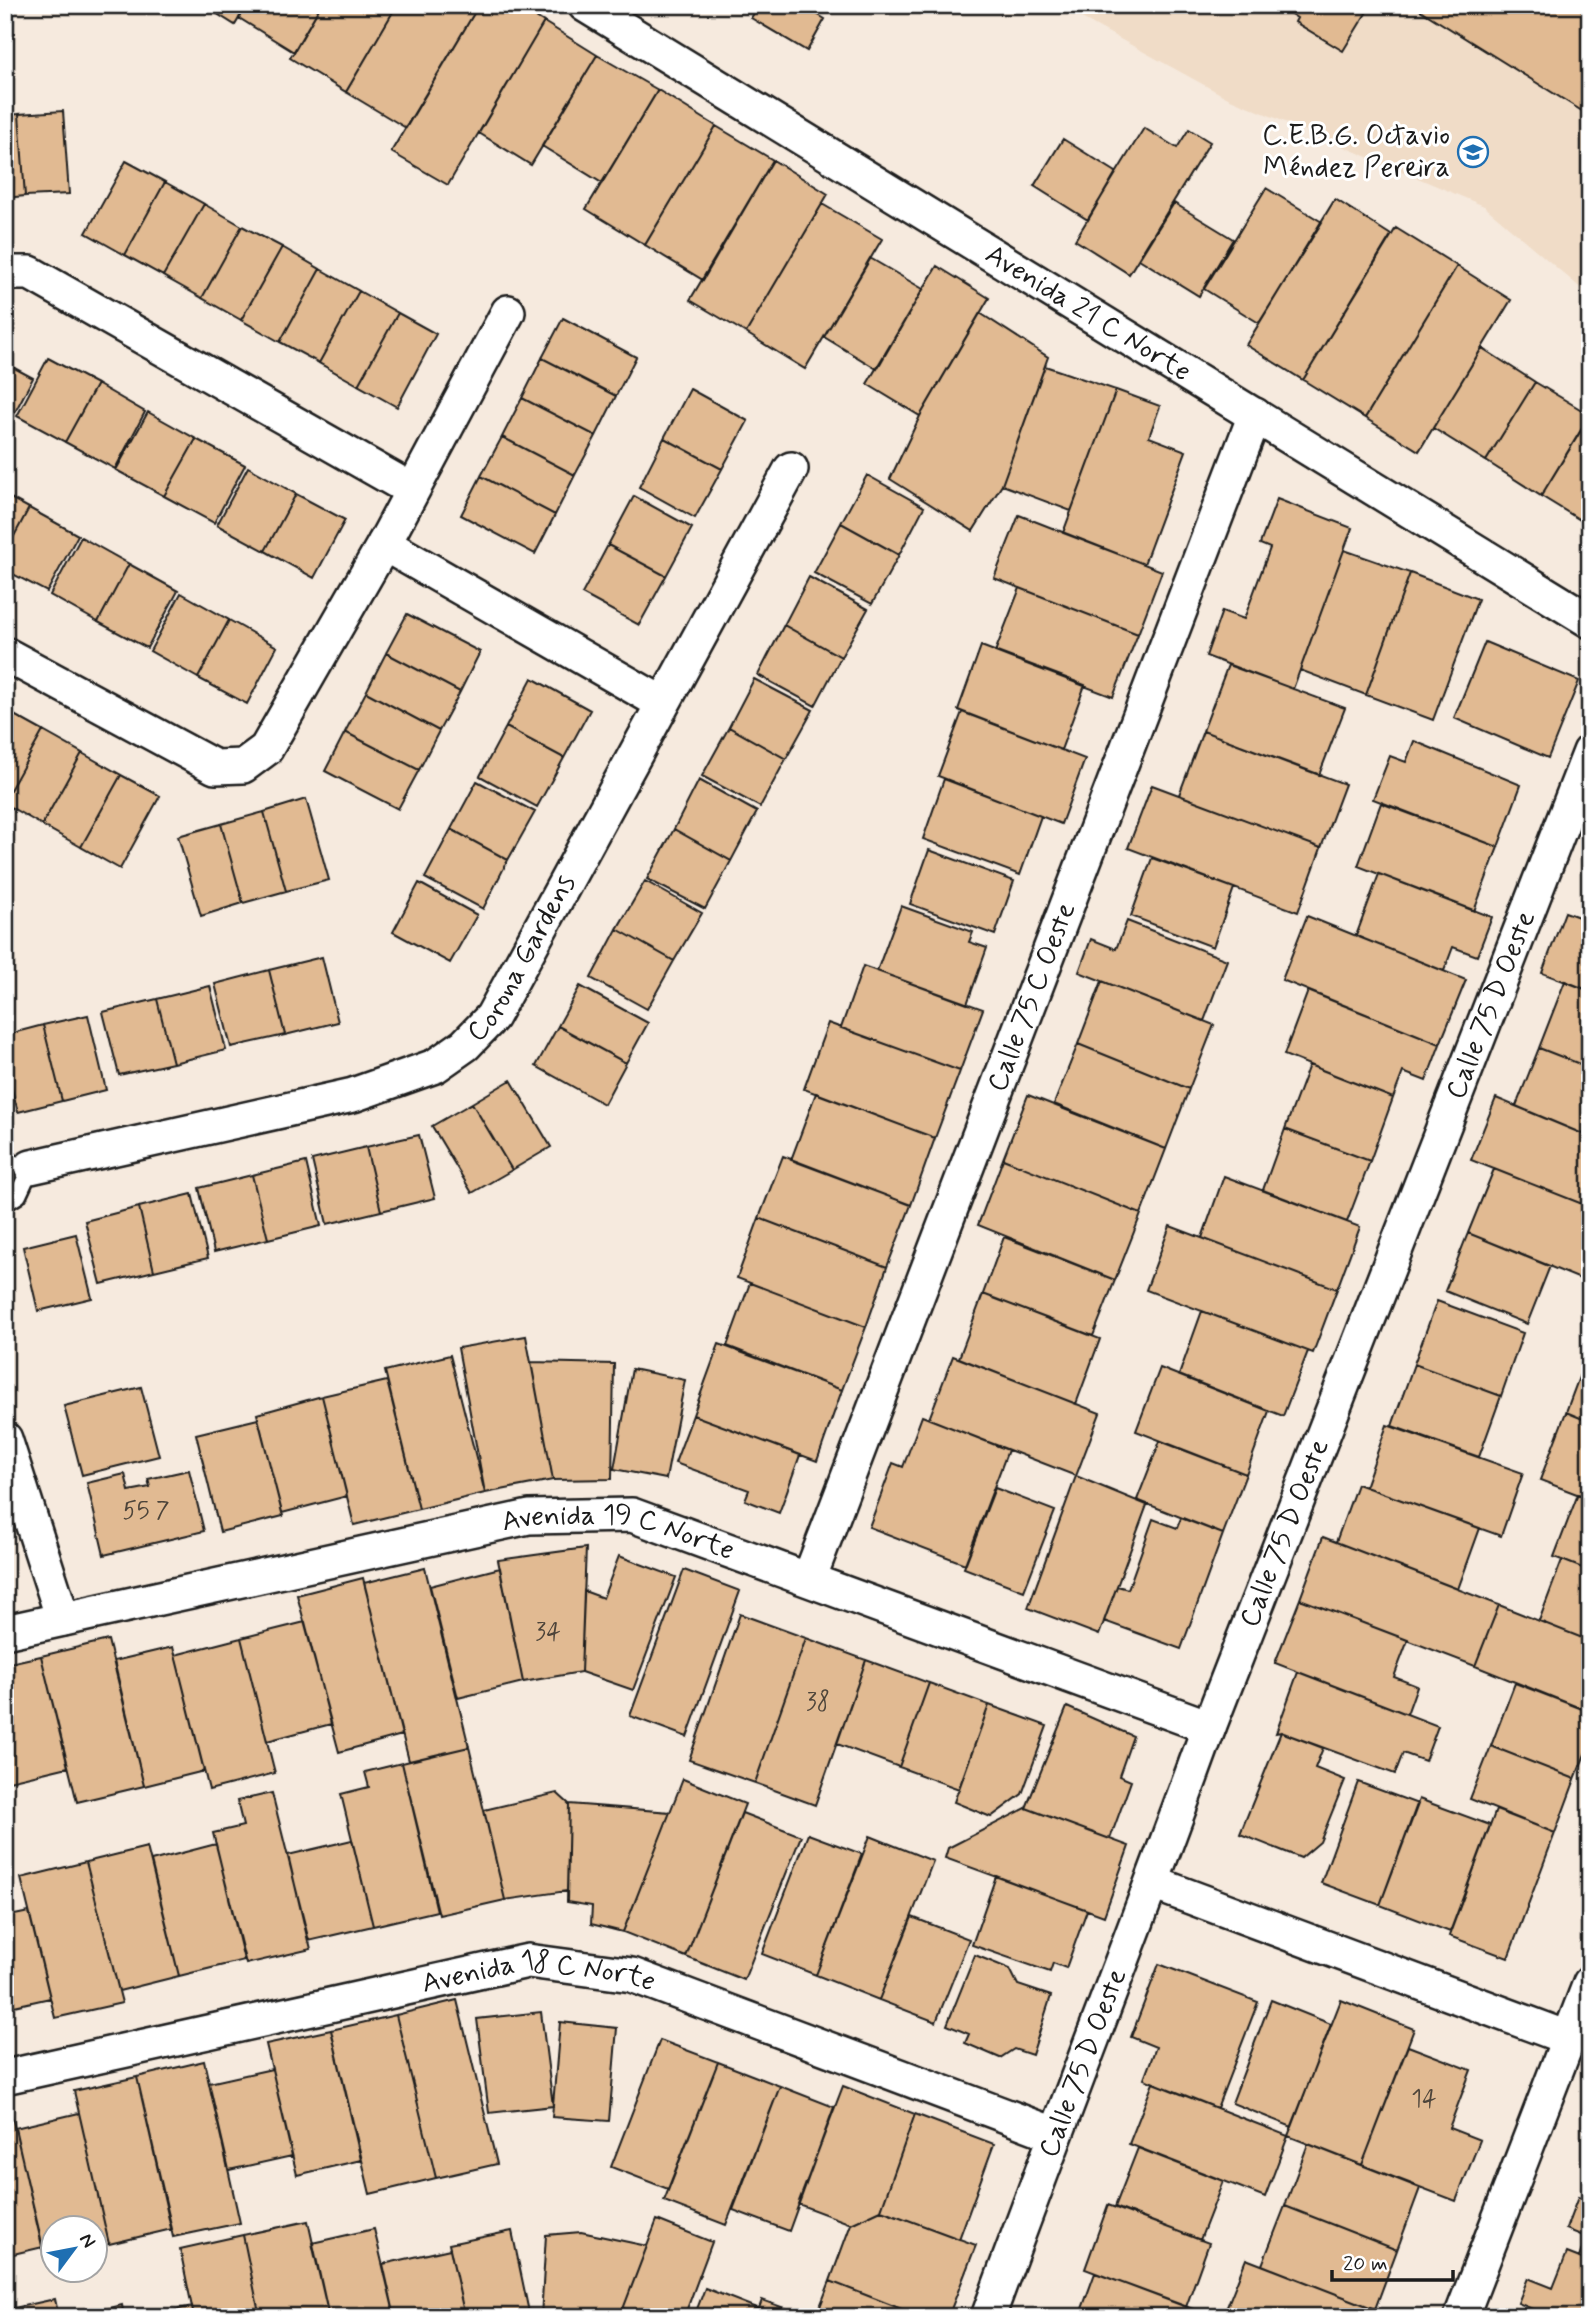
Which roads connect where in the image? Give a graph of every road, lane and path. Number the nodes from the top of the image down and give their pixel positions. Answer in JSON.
{"nodes":[{"id":1,"x":585,"y":5,"type":"edge"},
{"id":2,"x":5,"y":273,"type":"edge"},
{"id":3,"x":508,"y":312,"type":"dead end"},
{"id":4,"x":1255,"y":415,"type":"junction"},
{"id":5,"x":790,"y":469,"type":"dead end"},
{"id":6,"x":412,"y":490,"type":"junction"},
{"id":7,"x":384,"y":544,"type":"junction"},
{"id":8,"x":1590,"y":621,"type":"edge"},
{"id":9,"x":5,"y":654,"type":"edge"},
{"id":10,"x":662,"y":703,"type":"junction"},
{"id":11,"x":1590,"y":752,"type":"edge"},
{"id":12,"x":18,"y":1165,"type":"edge"},
{"id":13,"x":5,"y":1203,"type":"edge"},
{"id":14,"x":5,"y":1440,"type":"edge"},
{"id":15,"x":809,"y":1579,"type":"junction"},
{"id":16,"x":63,"y":1619,"type":"junction"},
{"id":17,"x":5,"y":1632,"type":"edge"},
{"id":18,"x":1209,"y":1727,"type":"junction"},
{"id":19,"x":1153,"y":1883,"type":"junction"},
{"id":20,"x":1590,"y":1983,"type":"edge"},
{"id":21,"x":1569,"y":2038,"type":"junction"},
{"id":22,"x":5,"y":2077,"type":"edge"},
{"id":23,"x":1054,"y":2134,"type":"junction"},
{"id":24,"x":988,"y":2317,"type":"edge"},
{"id":25,"x":1461,"y":2317,"type":"edge"}],
"edges":[{"from":1,"to":4,"type":"street","name":"Avenida 21 C Norte"},
{"from":2,"to":6,"type":"street"},
{"from":3,"to":6,"type":"street"},
{"from":4,"to":8,"type":"street","name":"Avenida 21 C Norte"},
{"from":4,"to":15,"type":"street","name":"Calle 75 C Oeste"},
{"from":5,"to":10,"type":"street","name":"Corona Gardens"},
{"from":6,"to":7,"type":"street"},
{"from":7,"to":9,"type":"street"},
{"from":7,"to":10,"type":"street"},
{"from":10,"to":12,"type":"street","name":"Corona Gardens"},
{"from":11,"to":18,"type":"street","name":"Calle 75 D Oeste"},
{"from":12,"to":13,"type":"lane"},
{"from":14,"to":16,"type":"street"},
{"from":15,"to":16,"type":"street","name":"Avenida 19 C Norte"},
{"from":15,"to":18,"type":"street","name":"Avenida 19 C Norte"},
{"from":16,"to":17,"type":"street","name":"Avenida 19 C Norte"},
{"from":18,"to":19,"type":"street","name":"Calle 75 D Oeste"},
{"from":19,"to":21,"type":"street"},
{"from":19,"to":23,"type":"street","name":"Calle 75 D Oeste"},
{"from":20,"to":21,"type":"street"},
{"from":21,"to":25,"type":"street"},
{"from":22,"to":23,"type":"street","name":"Avenida 18 C Norte"},
{"from":23,"to":24,"type":"street","name":"Calle 75 D Oeste"}]}
